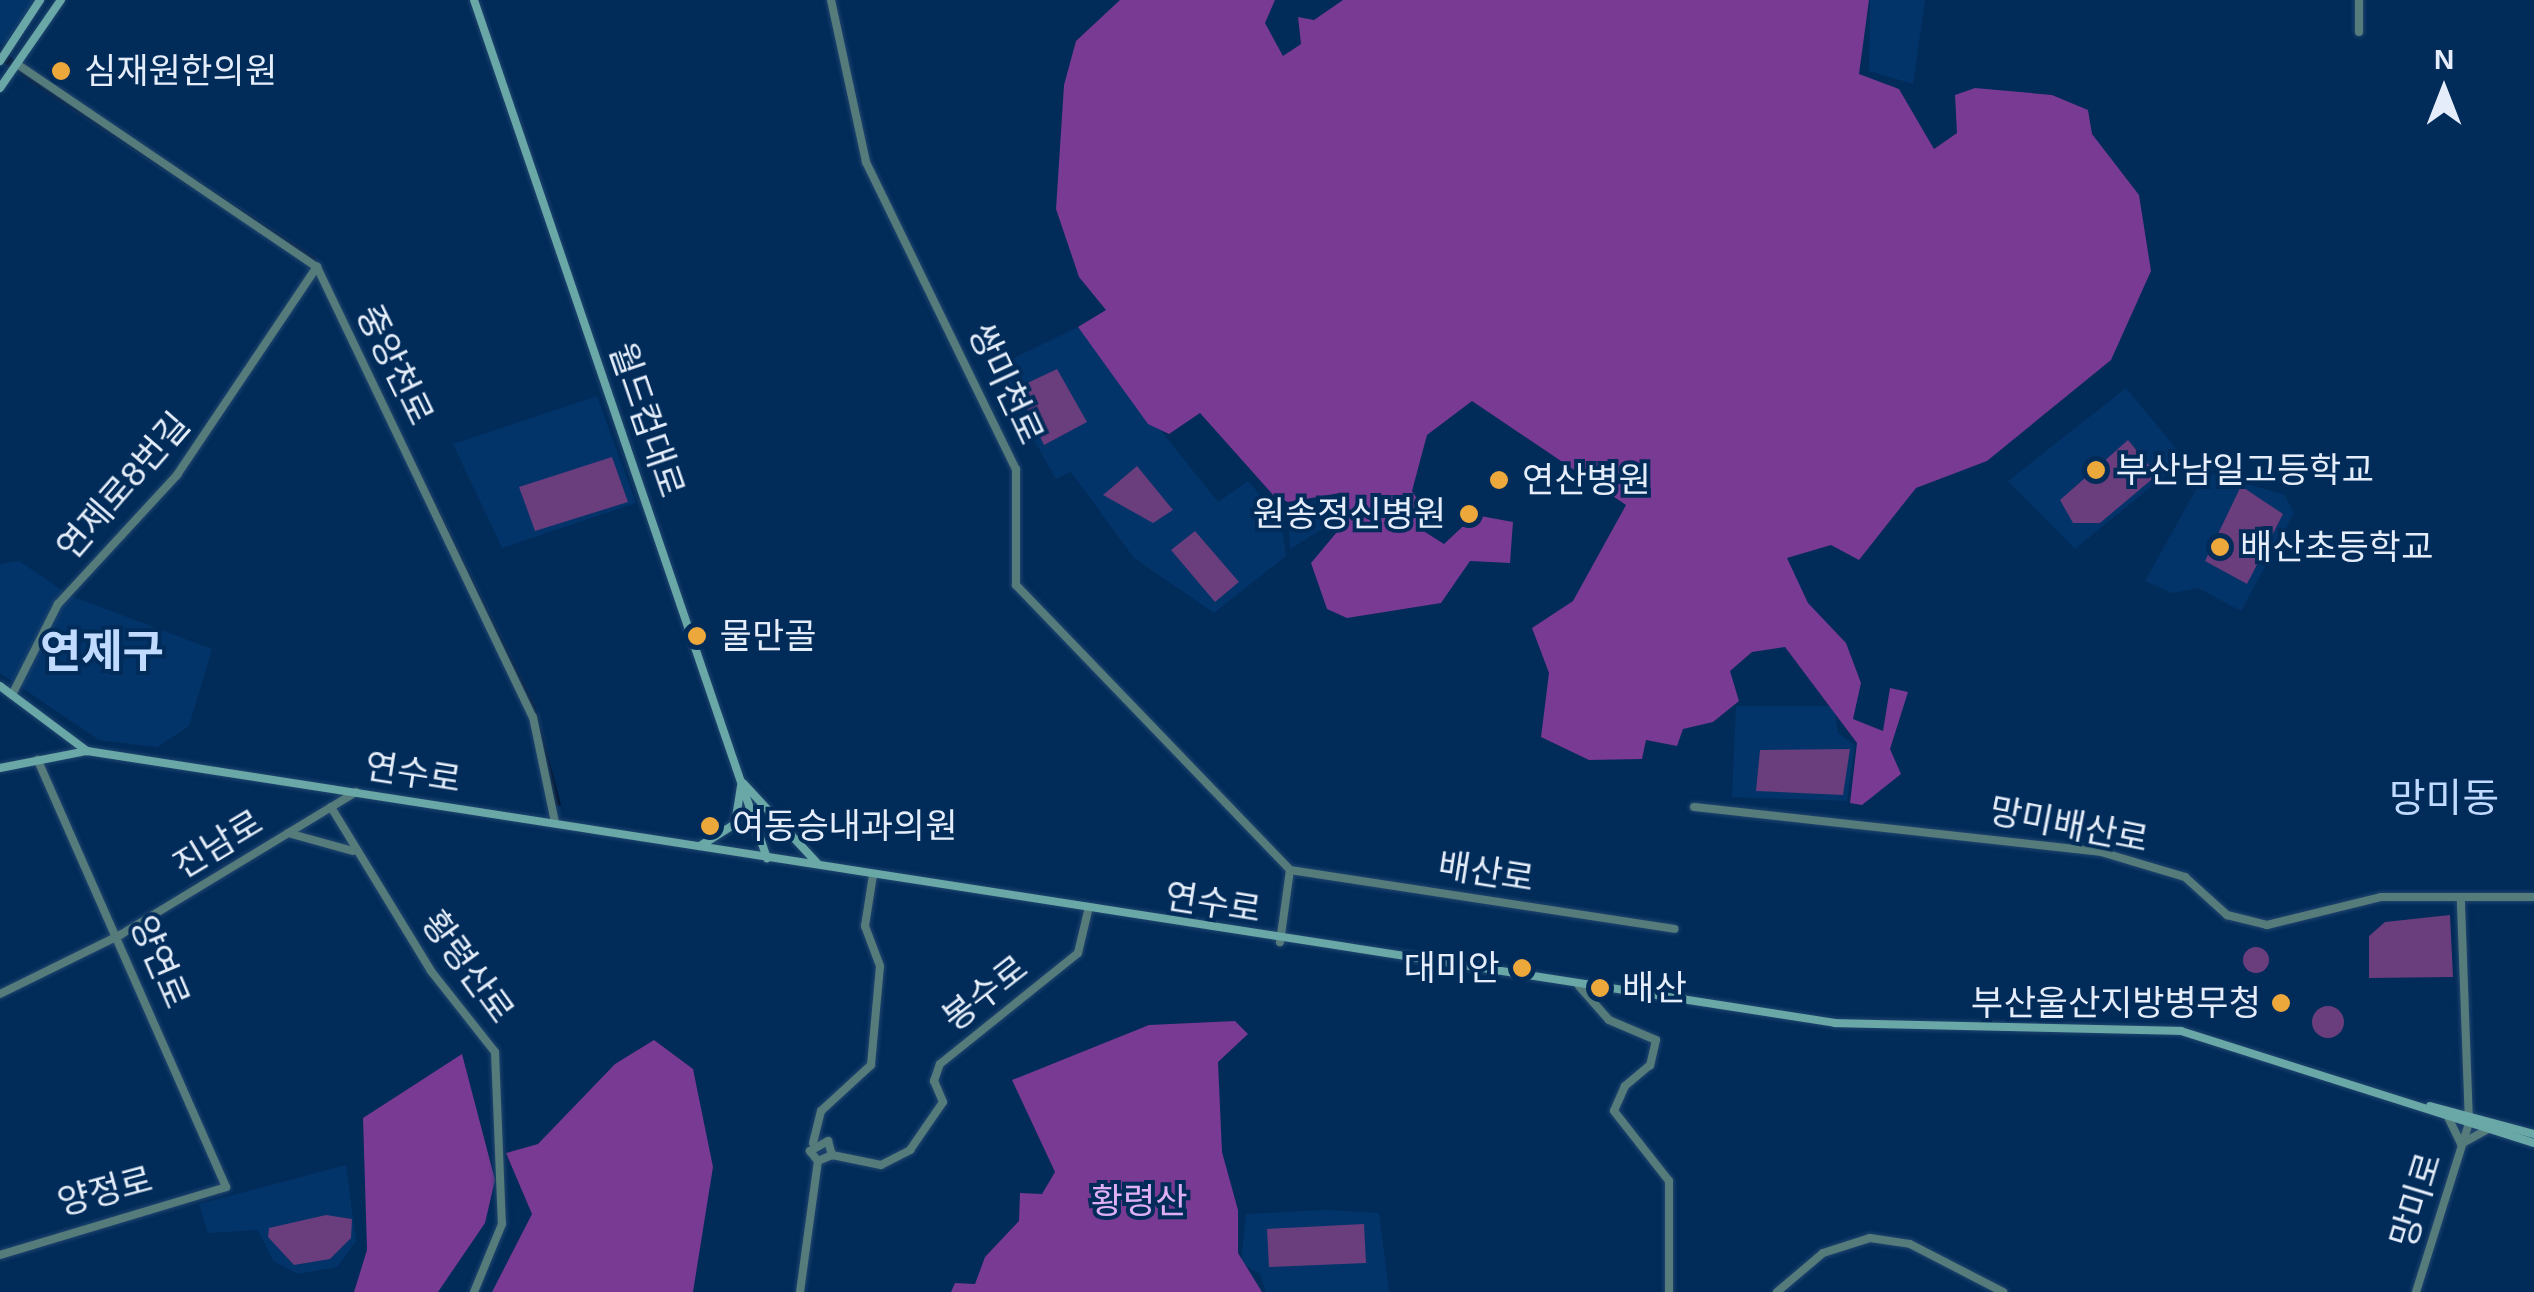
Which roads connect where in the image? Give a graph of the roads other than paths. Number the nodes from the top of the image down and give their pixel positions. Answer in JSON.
{"nodes":[{"id":1,"x":40,"y":0,"type":"edge"},
{"id":2,"x":61,"y":0,"type":"edge"},
{"id":3,"x":474,"y":0,"type":"edge"},
{"id":4,"x":831,"y":0,"type":"edge"},
{"id":5,"x":2359,"y":0,"type":"edge"},
{"id":6,"x":2359,"y":32,"type":"dead end"},
{"id":7,"x":1,"y":57,"type":"edge"},
{"id":8,"x":16,"y":64,"type":"junction"},
{"id":9,"x":0,"y":88,"type":"edge"},
{"id":10,"x":317,"y":267,"type":"junction"},
{"id":11,"x":0,"y":686,"type":"edge"},
{"id":12,"x":12,"y":694,"type":"junction"},
{"id":13,"x":88,"y":751,"type":"junction"},
{"id":14,"x":38,"y":760,"type":"junction"},
{"id":15,"x":0,"y":768,"type":"edge"},
{"id":16,"x":741,"y":781,"type":"junction"},
{"id":17,"x":356,"y":792,"type":"junction"},
{"id":18,"x":332,"y":807,"type":"junction"},
{"id":19,"x":1694,"y":807,"type":"dead end"},
{"id":20,"x":555,"y":822,"type":"junction"},
{"id":21,"x":288,"y":833,"type":"junction"},
{"id":22,"x":700,"y":846,"type":"junction"},
{"id":23,"x":353,"y":851,"type":"junction"},
{"id":24,"x":767,"y":858,"type":"junction"},
{"id":25,"x":822,"y":866,"type":"junction"},
{"id":26,"x":1290,"y":870,"type":"junction"},
{"id":27,"x":873,"y":875,"type":"junction"},
{"id":28,"x":2534,"y":898,"type":"edge"},
{"id":29,"x":2461,"y":900,"type":"junction"},
{"id":30,"x":1088,"y":911,"type":"junction"},
{"id":31,"x":1674,"y":929,"type":"dead end"},
{"id":32,"x":120,"y":935,"type":"junction"},
{"id":33,"x":1280,"y":942,"type":"junction"},
{"id":34,"x":1578,"y":986,"type":"junction"},
{"id":35,"x":0,"y":994,"type":"edge"},
{"id":36,"x":2415,"y":1103,"type":"junction"},
{"id":37,"x":2465,"y":1112,"type":"junction"},
{"id":38,"x":2448,"y":1118,"type":"junction"},
{"id":39,"x":2469,"y":1124,"type":"junction"},
{"id":40,"x":2488,"y":1129,"type":"junction"},
{"id":41,"x":2534,"y":1134,"type":"edge"},
{"id":42,"x":818,"y":1141,"type":"junction"},
{"id":43,"x":2534,"y":1143,"type":"edge"},
{"id":44,"x":2461,"y":1144,"type":"junction"},
{"id":45,"x":832,"y":1156,"type":"junction"},
{"id":46,"x":818,"y":1162,"type":"junction"},
{"id":47,"x":226,"y":1187,"type":"joint"},
{"id":48,"x":0,"y":1254,"type":"edge"},
{"id":49,"x":474,"y":1292,"type":"edge"},
{"id":50,"x":800,"y":1292,"type":"edge"},
{"id":51,"x":1669,"y":1292,"type":"edge"},
{"id":52,"x":1777,"y":1292,"type":"edge"},
{"id":53,"x":2004,"y":1292,"type":"edge"},
{"id":54,"x":2416,"y":1292,"type":"edge"}],
"edges":[{"from":1,"to":7,"type":"main road"},
{"from":2,"to":8,"type":"main road"},
{"from":3,"to":16,"type":"main road","name":"월드컵대로"},
{"from":4,"to":26,"type":"street","name":"쌍미천로"},
{"from":5,"to":6,"type":"street"},
{"from":7,"to":8,"type":"main road"},
{"from":8,"to":9,"type":"main road"},
{"from":8,"to":10,"type":"street"},
{"from":10,"to":12,"type":"street","name":"연제로8번길"},
{"from":10,"to":20,"type":"street","name":"중앙천로"},
{"from":11,"to":12,"type":"main road"},
{"from":12,"to":13,"type":"main road"},
{"from":13,"to":14,"type":"main road","name":"연수로"},
{"from":13,"to":17,"type":"main road","name":"연수로"},
{"from":14,"to":15,"type":"main road","name":"연수로"},
{"from":14,"to":32,"type":"street","name":"양연로"},
{"from":16,"to":22,"type":"main road"},
{"from":16,"to":24,"type":"main road","name":"월드컵대로"},
{"from":16,"to":25,"type":"main road"},
{"from":17,"to":18,"type":"street","name":"진남로"},
{"from":17,"to":20,"type":"main road","name":"연수로"},
{"from":18,"to":21,"type":"street","name":"진남로"},
{"from":18,"to":23,"type":"street","name":"황령산로"},
{"from":19,"to":29,"type":"street","name":"망미배산로"},
{"from":20,"to":22,"type":"main road","name":"연수로"},
{"from":21,"to":23,"type":"street"},
{"from":21,"to":32,"type":"street","name":"진남로"},
{"from":22,"to":24,"type":"main road","name":"연수로"},
{"from":23,"to":49,"type":"street","name":"황령산로"},
{"from":24,"to":25,"type":"main road","name":"연수로"},
{"from":25,"to":27,"type":"main road","name":"연수로"},
{"from":26,"to":31,"type":"street","name":"배산로"},
{"from":26,"to":33,"type":"street"},
{"from":27,"to":30,"type":"main road","name":"연수로"},
{"from":27,"to":42,"type":"street"},
{"from":28,"to":29,"type":"street","name":"망미배산로"},
{"from":29,"to":37,"type":"street"},
{"from":30,"to":33,"type":"main road","name":"연수로"},
{"from":30,"to":45,"type":"street","name":"봉수로"},
{"from":32,"to":35,"type":"street","name":"진남로"},
{"from":32,"to":47,"type":"street","name":"양연로"},
{"from":33,"to":34,"type":"main road","name":"연수로"},
{"from":34,"to":36,"type":"main road","name":"연수로"},
{"from":34,"to":51,"type":"street"},
{"from":36,"to":37,"type":"main road","name":"연수로"},
{"from":36,"to":38,"type":"main road","name":"연수로"},
{"from":37,"to":39,"type":"street"},
{"from":37,"to":41,"type":"main road","name":"연수로"},
{"from":38,"to":39,"type":"main road","name":"연수로"},
{"from":38,"to":44,"type":"street"},
{"from":39,"to":40,"type":"main road","name":"연수로"},
{"from":39,"to":44,"type":"street","name":"망미로"},
{"from":40,"to":43,"type":"main road","name":"연수로"},
{"from":40,"to":44,"type":"street"},
{"from":42,"to":45,"type":"street"},
{"from":42,"to":46,"type":"street"},
{"from":44,"to":54,"type":"street","name":"망미로"},
{"from":45,"to":46,"type":"street"},
{"from":46,"to":50,"type":"street"},
{"from":47,"to":48,"type":"street","name":"양정로"},
{"from":52,"to":53,"type":"street"}]}
